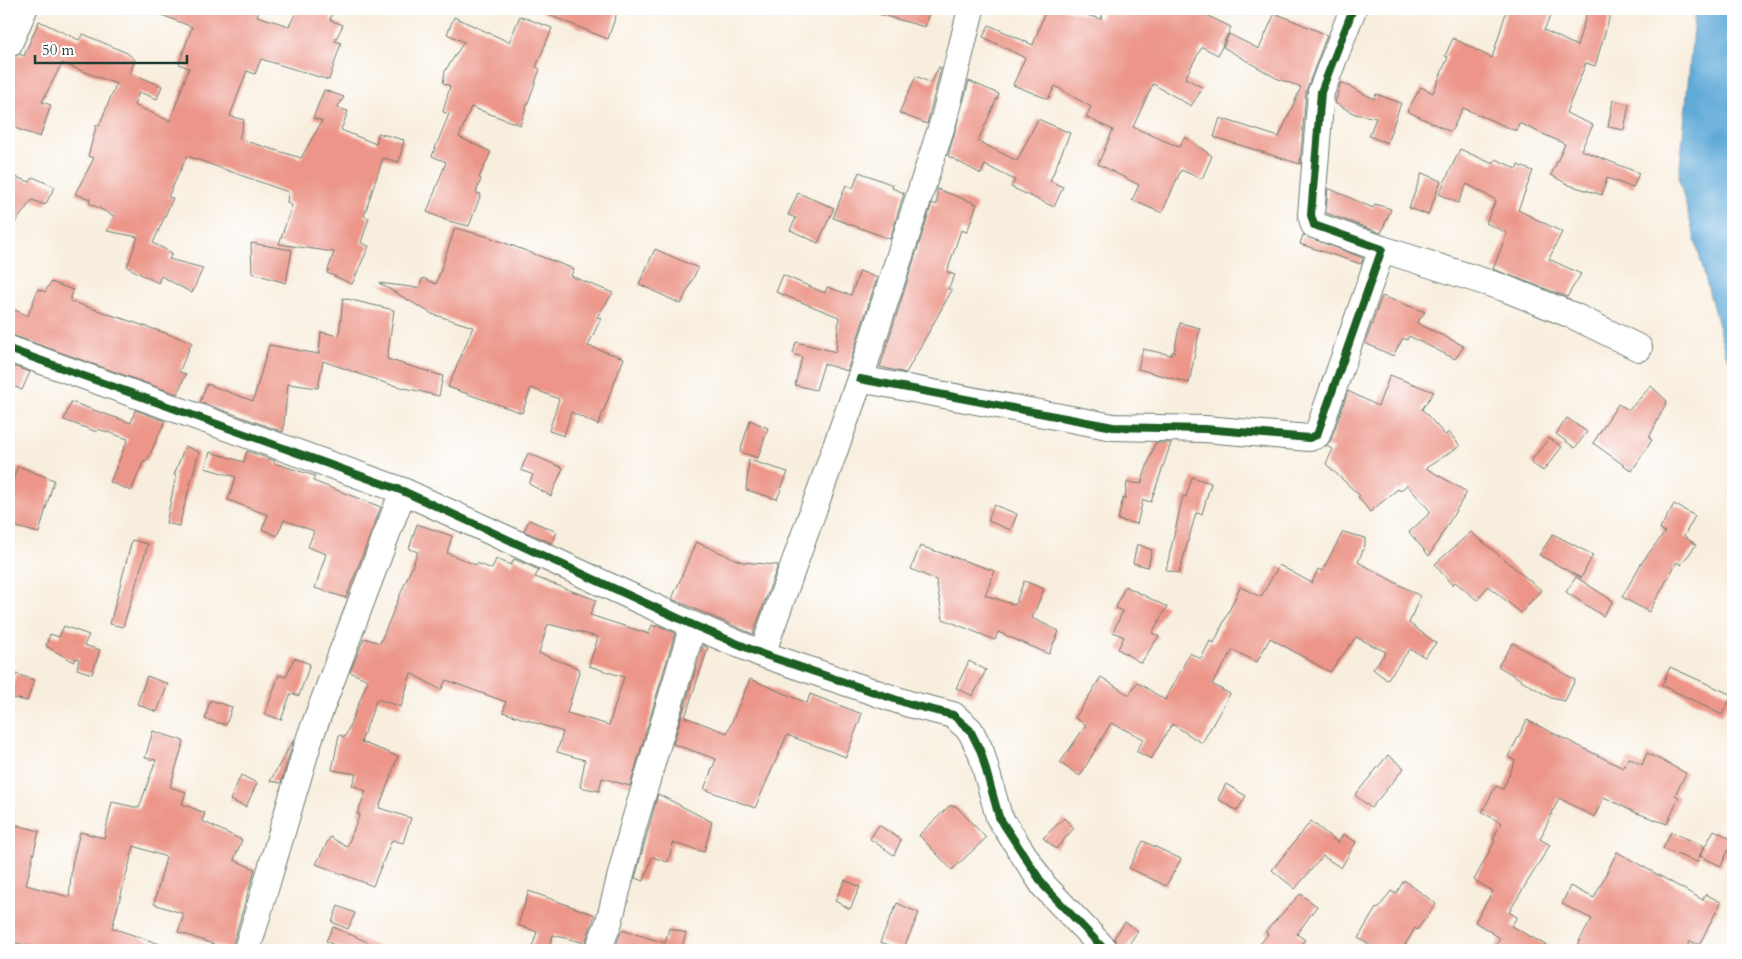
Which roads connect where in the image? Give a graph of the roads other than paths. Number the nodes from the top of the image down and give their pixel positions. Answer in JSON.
{"nodes":[{"id":1,"x":24,"y":9,"type":"edge"},
{"id":2,"x":970,"y":9,"type":"edge"},
{"id":3,"x":1353,"y":9,"type":"edge"},
{"id":4,"x":9,"y":44,"type":"edge"},
{"id":5,"x":1382,"y":249,"type":"junction"},
{"id":6,"x":1639,"y":348,"type":"dead end"},
{"id":7,"x":9,"y":349,"type":"edge"},
{"id":8,"x":860,"y":379,"type":"junction"},
{"id":9,"x":403,"y":492,"type":"junction"},
{"id":10,"x":693,"y":625,"type":"junction"},
{"id":11,"x":762,"y":654,"type":"junction"},
{"id":12,"x":247,"y":950,"type":"edge"},
{"id":13,"x":598,"y":950,"type":"edge"},
{"id":14,"x":1105,"y":950,"type":"edge"}],
"edges":[{"from":1,"to":4,"type":"street"},
{"from":2,"to":8,"type":"street"},
{"from":3,"to":5,"type":"street"},
{"from":5,"to":6,"type":"street"},
{"from":5,"to":8,"type":"street"},
{"from":7,"to":9,"type":"street"},
{"from":8,"to":11,"type":"street"},
{"from":9,"to":10,"type":"street"},
{"from":9,"to":12,"type":"street"},
{"from":10,"to":11,"type":"street"},
{"from":10,"to":13,"type":"street"},
{"from":11,"to":14,"type":"street"}]}
